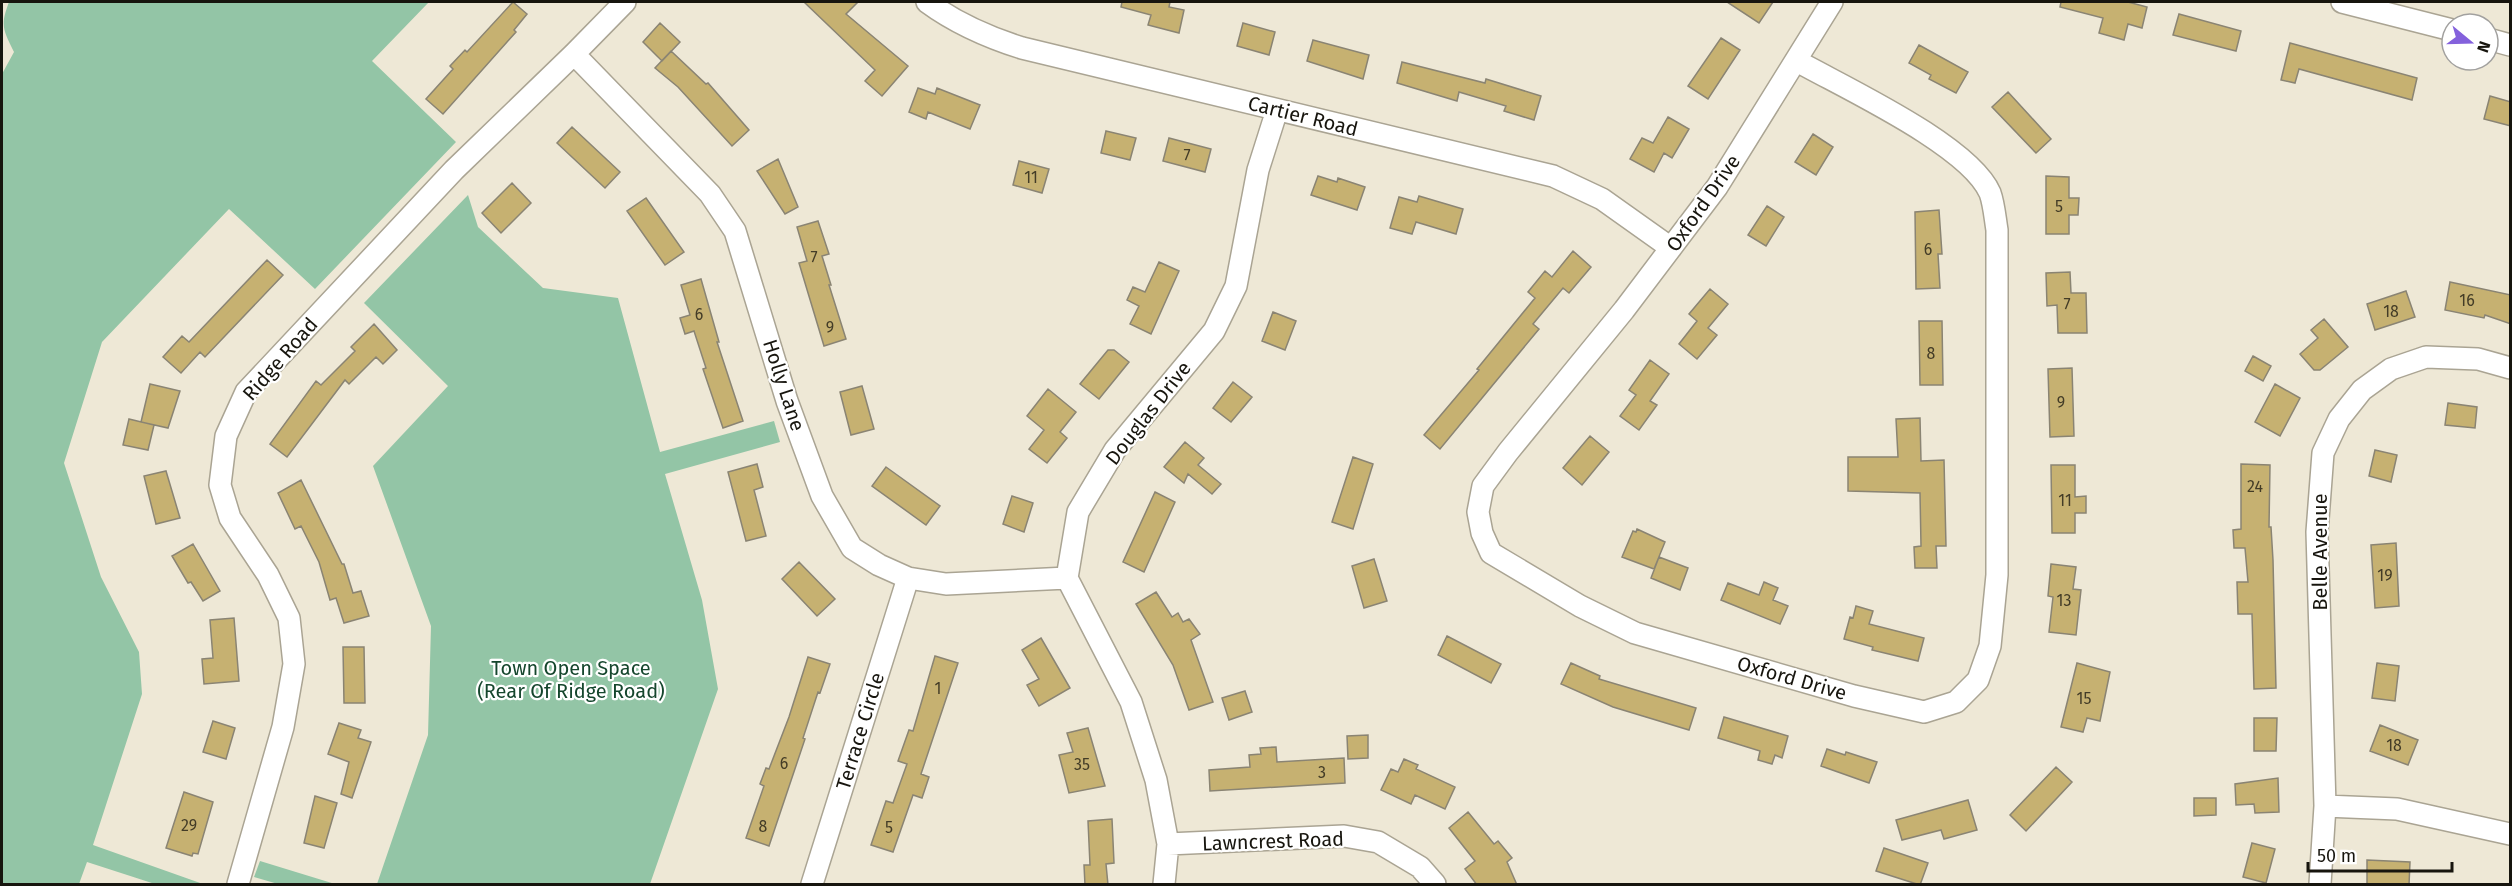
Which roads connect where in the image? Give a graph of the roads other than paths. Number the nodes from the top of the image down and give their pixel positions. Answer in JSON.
{"nodes":[{"id":1,"x":624,"y":2,"type":"edge"},
{"id":2,"x":927,"y":2,"type":"edge"},
{"id":3,"x":1832,"y":2,"type":"edge"},
{"id":4,"x":2342,"y":2,"type":"edge"},
{"id":5,"x":2440,"y":27,"type":"edge"},
{"id":6,"x":574,"y":54,"type":"junction"},
{"id":7,"x":1797,"y":61,"type":"junction"},
{"id":8,"x":1277,"y":110,"type":"junction"},
{"id":9,"x":1671,"y":248,"type":"junction"},
{"id":10,"x":2511,"y":368,"type":"edge"},
{"id":11,"x":908,"y":578,"type":"junction"},
{"id":12,"x":1067,"y":578,"type":"junction"},
{"id":13,"x":2325,"y":806,"type":"junction"},
{"id":14,"x":2511,"y":834,"type":"edge"},
{"id":15,"x":1168,"y":844,"type":"junction"},
{"id":16,"x":238,"y":885,"type":"edge"},
{"id":17,"x":812,"y":885,"type":"edge"},
{"id":18,"x":1164,"y":885,"type":"edge"},
{"id":19,"x":1435,"y":885,"type":"edge"},
{"id":20,"x":2320,"y":885,"type":"edge"}],
"edges":[{"from":1,"to":6,"type":"street","name":"Ridge Road"},
{"from":2,"to":8,"type":"street","name":"Cartier Road"},
{"from":3,"to":7,"type":"street"},
{"from":4,"to":5,"type":"street"},
{"from":6,"to":11,"type":"street","name":"Holly Lane"},
{"from":6,"to":16,"type":"street","name":"Ridge Road"},
{"from":7,"to":9,"type":"street","name":"Oxford Drive"},
{"from":7,"to":9,"type":"street","name":"Oxford Drive"},
{"from":8,"to":9,"type":"street","name":"Cartier Road"},
{"from":8,"to":12,"type":"street","name":"Douglas Drive"},
{"from":10,"to":13,"type":"street","name":"Belle Avenue"},
{"from":11,"to":12,"type":"street","name":"Holly Lane"},
{"from":11,"to":17,"type":"street","name":"Terrace Circle"},
{"from":12,"to":15,"type":"street"},
{"from":13,"to":14,"type":"street"},
{"from":13,"to":20,"type":"street","name":"Belle Avenue"},
{"from":15,"to":18,"type":"street"},
{"from":15,"to":19,"type":"street","name":"Lawncrest Road"}]}
